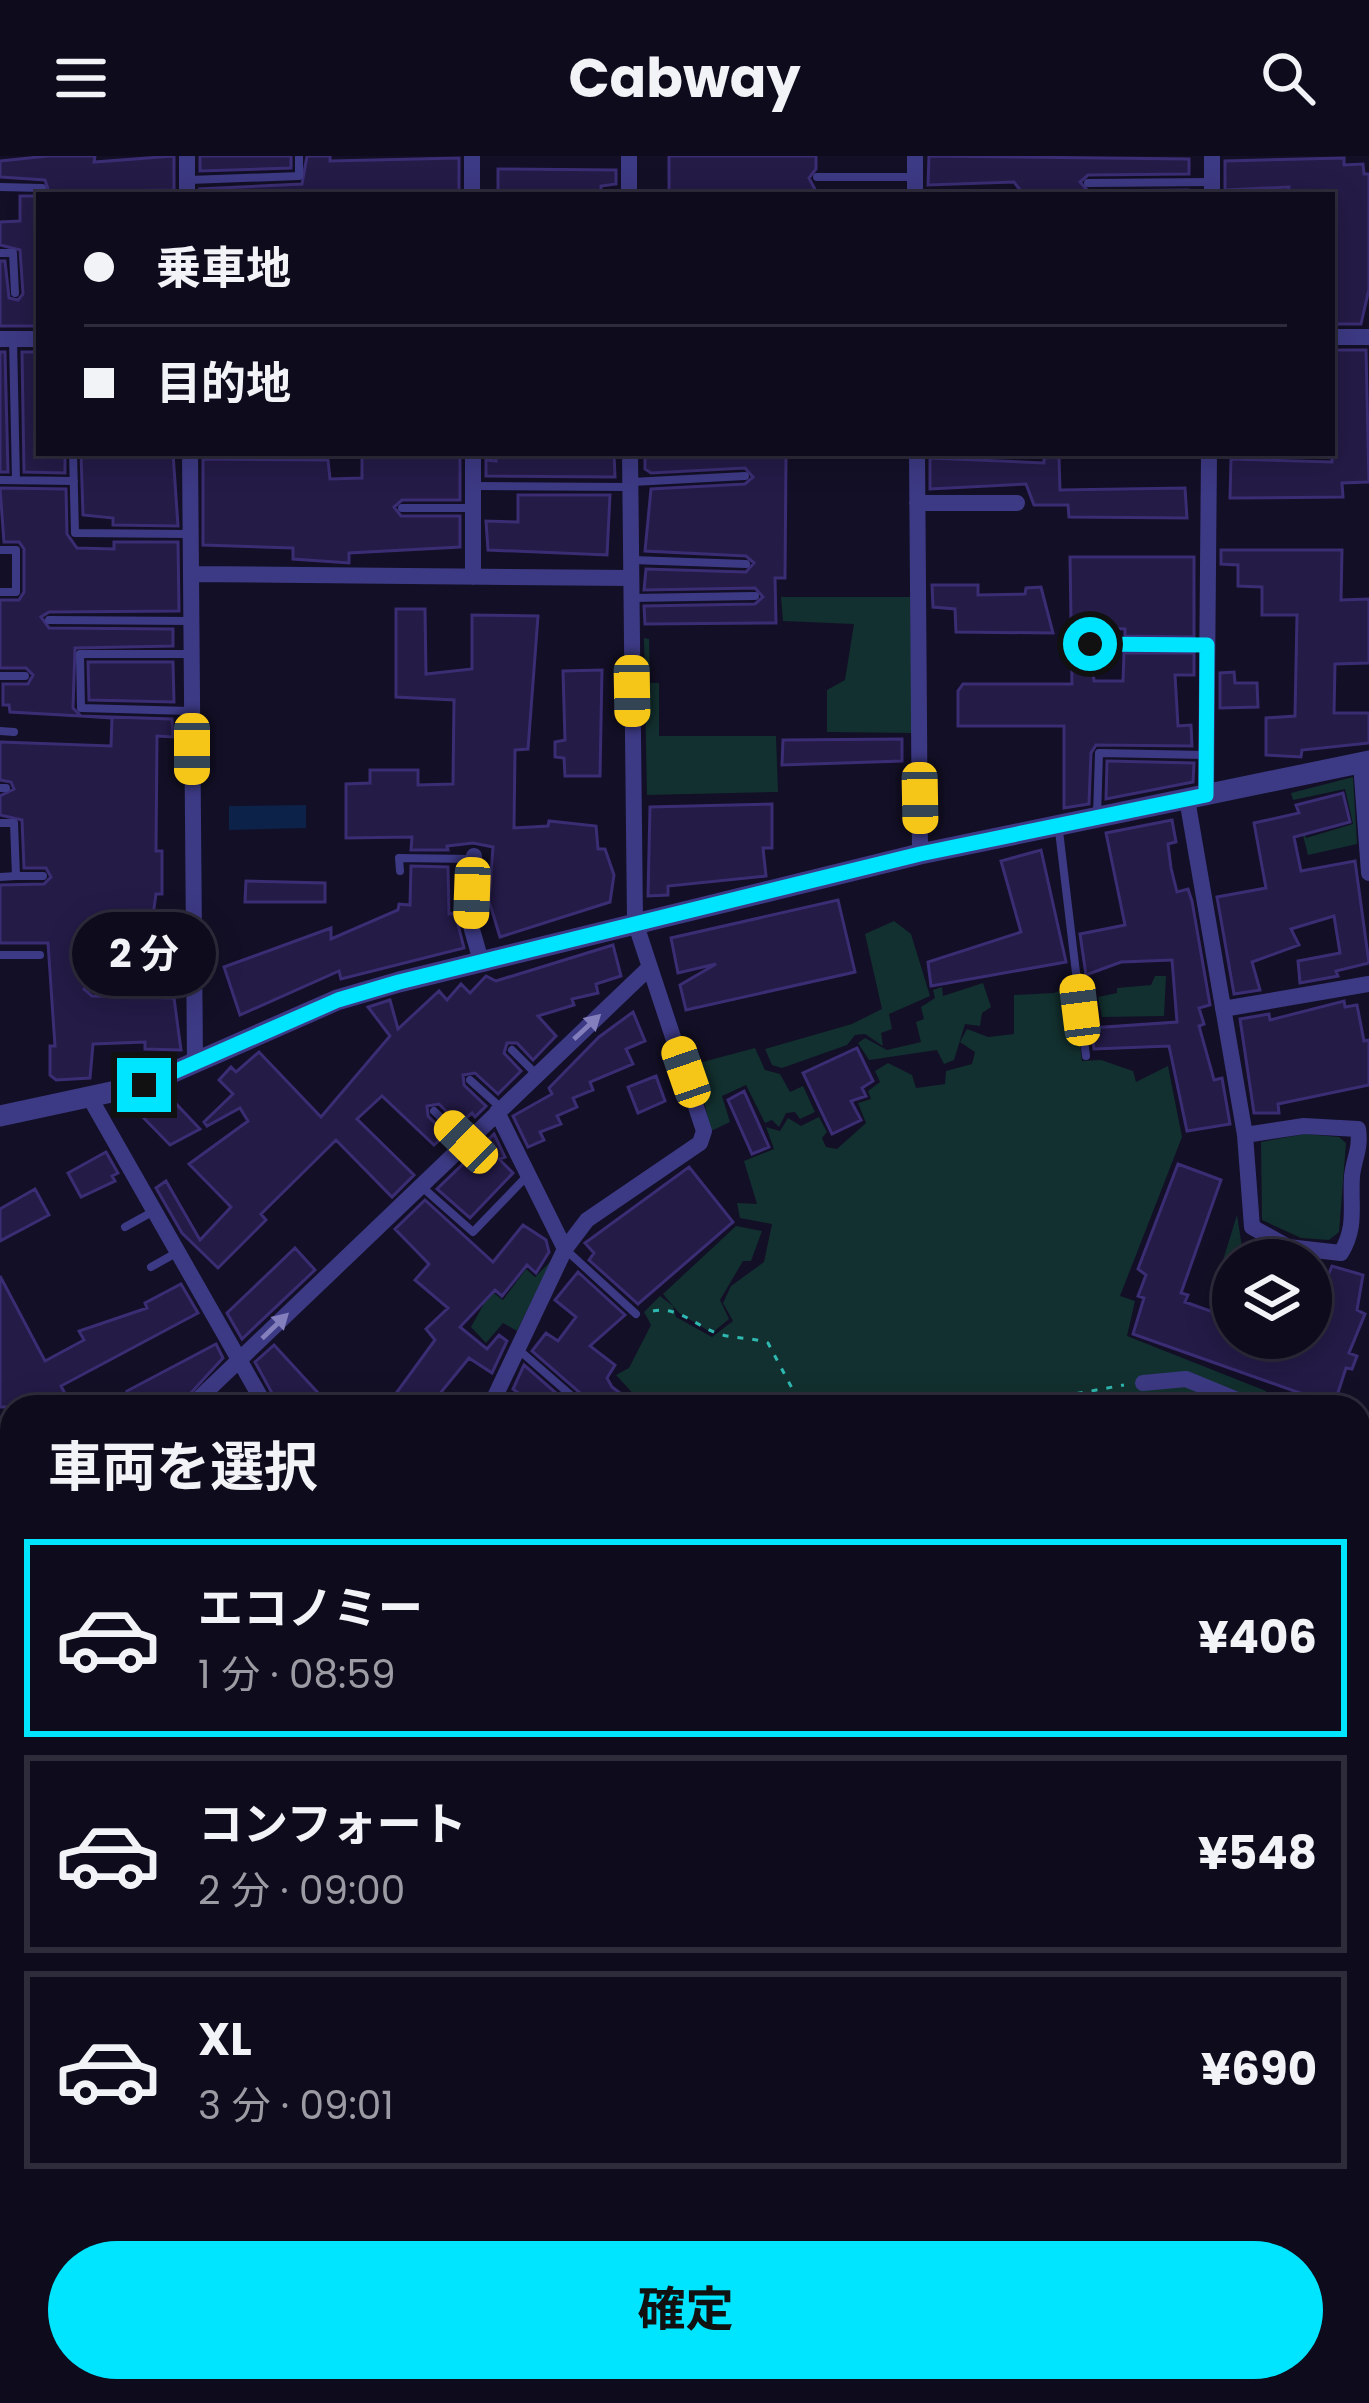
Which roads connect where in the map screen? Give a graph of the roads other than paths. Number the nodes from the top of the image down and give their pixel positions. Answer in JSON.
{"nodes":[{"id":1,"x":187,"y":156,"type":"edge"},
{"id":2,"x":298,"y":156,"type":"edge"},
{"id":3,"x":472,"y":156,"type":"edge"},
{"id":4,"x":629,"y":156,"type":"edge"},
{"id":5,"x":915,"y":156,"type":"edge"},
{"id":6,"x":1212,"y":156,"type":"edge"},
{"id":7,"x":817,"y":177,"type":"dead end"},
{"id":8,"x":1088,"y":183,"type":"dead end"},
{"id":9,"x":915,"y":186,"type":"edge"},
{"id":10,"x":0,"y":187,"type":"edge"},
{"id":11,"x":42,"y":188,"type":"dead end"},
{"id":12,"x":187,"y":188,"type":"edge"},
{"id":13,"x":1212,"y":189,"type":"edge"},
{"id":14,"x":472,"y":192,"type":"edge"},
{"id":15,"x":629,"y":192,"type":"edge"},
{"id":16,"x":0,"y":253,"type":"edge"},
{"id":17,"x":15,"y":293,"type":"dead end"},
{"id":18,"x":1335,"y":337,"type":"edge"},
{"id":19,"x":1369,"y":337,"type":"edge"},
{"id":20,"x":7,"y":339,"type":"edge"},
{"id":21,"x":0,"y":415,"type":"edge"},
{"id":22,"x":15,"y":415,"type":"junction"},
{"id":23,"x":73,"y":456,"type":"edge"},
{"id":24,"x":190,"y":456,"type":"edge"},
{"id":25,"x":473,"y":456,"type":"edge"},
{"id":26,"x":630,"y":456,"type":"edge"},
{"id":27,"x":917,"y":456,"type":"edge"},
{"id":28,"x":1209,"y":456,"type":"edge"},
{"id":29,"x":745,"y":476,"type":"dead end"},
{"id":30,"x":0,"y":480,"type":"edge"},
{"id":31,"x":16,"y":480,"type":"junction"},
{"id":32,"x":74,"y":481,"type":"junction"},
{"id":33,"x":631,"y":485,"type":"junction"},
{"id":34,"x":473,"y":486,"type":"junction"},
{"id":35,"x":917,"y":503,"type":"junction"},
{"id":36,"x":1017,"y":503,"type":"dead end"},
{"id":37,"x":401,"y":508,"type":"dead end"},
{"id":38,"x":473,"y":508,"type":"junction"},
{"id":39,"x":190,"y":534,"type":"junction"},
{"id":40,"x":0,"y":550,"type":"edge"},
{"id":41,"x":746,"y":564,"type":"dead end"},
{"id":42,"x":631,"y":569,"type":"junction"},
{"id":43,"x":191,"y":574,"type":"junction"},
{"id":44,"x":473,"y":577,"type":"junction"},
{"id":45,"x":0,"y":592,"type":"edge"},
{"id":46,"x":754,"y":596,"type":"dead end"},
{"id":47,"x":631,"y":598,"type":"junction"},
{"id":48,"x":49,"y":620,"type":"dead end"},
{"id":49,"x":191,"y":621,"type":"junction"},
{"id":50,"x":1090,"y":644,"type":"dead end"},
{"id":51,"x":1207,"y":645,"type":"junction"},
{"id":52,"x":191,"y":654,"type":"junction"},
{"id":53,"x":0,"y":676,"type":"edge"},
{"id":54,"x":25,"y":676,"type":"dead end"},
{"id":55,"x":192,"y":711,"type":"junction"},
{"id":56,"x":0,"y":731,"type":"edge"},
{"id":57,"x":14,"y":732,"type":"dead end"},
{"id":58,"x":1206,"y":755,"type":"junction"},
{"id":59,"x":1365,"y":762,"type":"edge"},
{"id":60,"x":1196,"y":797,"type":"junction"},
{"id":61,"x":1097,"y":818,"type":"junction"},
{"id":62,"x":0,"y":823,"type":"edge"},
{"id":63,"x":1058,"y":826,"type":"junction"},
{"id":64,"x":920,"y":854,"type":"junction"},
{"id":65,"x":474,"y":857,"type":"joint"},
{"id":66,"x":400,"y":871,"type":"dead end"},
{"id":67,"x":1369,"y":873,"type":"edge"},
{"id":68,"x":16,"y":876,"type":"junction"},
{"id":69,"x":43,"y":876,"type":"dead end"},
{"id":70,"x":0,"y":877,"type":"edge"},
{"id":71,"x":635,"y":922,"type":"junction"},
{"id":72,"x":0,"y":955,"type":"edge"},
{"id":73,"x":40,"y":955,"type":"dead end"},
{"id":74,"x":481,"y":961,"type":"junction"},
{"id":75,"x":650,"y":968,"type":"junction"},
{"id":76,"x":1369,"y":984,"type":"edge"},
{"id":77,"x":92,"y":988,"type":"dead end"},
{"id":78,"x":194,"y":990,"type":"junction"},
{"id":79,"x":1223,"y":1009,"type":"junction"},
{"id":80,"x":512,"y":1050,"type":"dead end"},
{"id":81,"x":1086,"y":1056,"type":"dead end"},
{"id":82,"x":195,"y":1064,"type":"junction"},
{"id":83,"x":537,"y":1075,"type":"junction"},
{"id":84,"x":470,"y":1080,"type":"dead end"},
{"id":85,"x":90,"y":1098,"type":"junction"},
{"id":86,"x":499,"y":1110,"type":"junction"},
{"id":87,"x":434,"y":1111,"type":"dead end"},
{"id":88,"x":0,"y":1116,"type":"edge"},
{"id":89,"x":1363,"y":1122,"type":"edge"},
{"id":90,"x":1245,"y":1135,"type":"junction"},
{"id":91,"x":466,"y":1142,"type":"junction"},
{"id":92,"x":528,"y":1174,"type":"junction"},
{"id":93,"x":421,"y":1186,"type":"junction"},
{"id":94,"x":154,"y":1211,"type":"junction"},
{"id":95,"x":125,"y":1227,"type":"dead end"},
{"id":96,"x":565,"y":1249,"type":"junction"},
{"id":97,"x":178,"y":1252,"type":"junction"},
{"id":98,"x":151,"y":1267,"type":"dead end"},
{"id":99,"x":636,"y":1314,"type":"road end"},
{"id":100,"x":518,"y":1349,"type":"junction"},
{"id":101,"x":239,"y":1360,"type":"junction"},
{"id":102,"x":1143,"y":1383,"type":"dead end"},
{"id":103,"x":203,"y":1395,"type":"edge"},
{"id":104,"x":259,"y":1395,"type":"edge"},
{"id":105,"x":496,"y":1395,"type":"edge"},
{"id":106,"x":571,"y":1395,"type":"edge"},
{"id":107,"x":1225,"y":1395,"type":"edge"}],
"edges":[{"from":1,"to":12,"type":"street"},
{"from":2,"to":12,"type":"lane"},
{"from":3,"to":14,"type":"street"},
{"from":4,"to":15,"type":"street"},
{"from":5,"to":9,"type":"street"},
{"from":6,"to":13,"type":"street"},
{"from":7,"to":9,"type":"lane"},
{"from":8,"to":13,"type":"lane"},
{"from":10,"to":11,"type":"lane"},
{"from":16,"to":17,"type":"lane"},
{"from":18,"to":19,"type":"street"},
{"from":20,"to":22,"type":"lane"},
{"from":21,"to":22,"type":"lane"},
{"from":22,"to":31,"type":"lane"},
{"from":23,"to":32,"type":"lane"},
{"from":24,"to":39,"type":"street"},
{"from":25,"to":34,"type":"street"},
{"from":26,"to":33,"type":"street"},
{"from":27,"to":35,"type":"street"},
{"from":28,"to":51,"type":"street"},
{"from":29,"to":33,"type":"lane"},
{"from":30,"to":31,"type":"lane"},
{"from":31,"to":32,"type":"lane"},
{"from":32,"to":39,"type":"lane"},
{"from":33,"to":34,"type":"lane"},
{"from":33,"to":42,"type":"street"},
{"from":34,"to":38,"type":"street"},
{"from":35,"to":36,"type":"street"},
{"from":35,"to":64,"type":"street"},
{"from":37,"to":38,"type":"lane"},
{"from":38,"to":44,"type":"street"},
{"from":39,"to":43,"type":"street"},
{"from":40,"to":45,"type":"lane"},
{"from":41,"to":42,"type":"lane"},
{"from":42,"to":44,"type":"street"},
{"from":42,"to":47,"type":"street"},
{"from":43,"to":44,"type":"street"},
{"from":43,"to":49,"type":"street"},
{"from":46,"to":47,"type":"lane"},
{"from":47,"to":71,"type":"street"},
{"from":48,"to":49,"type":"lane"},
{"from":49,"to":52,"type":"street"},
{"from":50,"to":51,"type":"lane"},
{"from":51,"to":58,"type":"street"},
{"from":52,"to":55,"type":"street"},
{"from":52,"to":55,"type":"lane"},
{"from":53,"to":54,"type":"lane"},
{"from":55,"to":78,"type":"street"},
{"from":56,"to":57,"type":"lane"},
{"from":58,"to":60,"type":"street"},
{"from":58,"to":61,"type":"lane"},
{"from":59,"to":60,"type":"street"},
{"from":59,"to":67,"type":"street"},
{"from":60,"to":61,"type":"street"},
{"from":60,"to":79,"type":"street"},
{"from":61,"to":63,"type":"street"},
{"from":62,"to":68,"type":"lane"},
{"from":63,"to":64,"type":"street"},
{"from":63,"to":81,"type":"lane"},
{"from":64,"to":71,"type":"street"},
{"from":65,"to":66,"type":"lane"},
{"from":65,"to":74,"type":"street"},
{"from":68,"to":69,"type":"lane"},
{"from":68,"to":70,"type":"lane"},
{"from":71,"to":74,"type":"street"},
{"from":71,"to":75,"type":"street"},
{"from":72,"to":73,"type":"lane"},
{"from":74,"to":82,"type":"street"},
{"from":83,"to":75,"type":"street","one_way":true},
{"from":75,"to":96,"type":"street"},
{"from":76,"to":79,"type":"street"},
{"from":77,"to":78,"type":"lane"},
{"from":78,"to":82,"type":"street"},
{"from":79,"to":90,"type":"street"},
{"from":80,"to":83,"type":"lane"},
{"from":82,"to":85,"type":"street"},
{"from":83,"to":86,"type":"street"},
{"from":84,"to":86,"type":"lane"},
{"from":85,"to":88,"type":"street"},
{"from":85,"to":94,"type":"street"},
{"from":86,"to":91,"type":"street"},
{"from":86,"to":92,"type":"street"},
{"from":87,"to":91,"type":"lane"},
{"from":89,"to":90,"type":"street"},
{"from":89,"to":90,"type":"street"},
{"from":91,"to":93,"type":"street"},
{"from":92,"to":93,"type":"lane"},
{"from":92,"to":96,"type":"street"},
{"from":101,"to":93,"type":"street","one_way":true},
{"from":94,"to":95,"type":"lane"},
{"from":94,"to":97,"type":"street"},
{"from":96,"to":99,"type":"lane"},
{"from":96,"to":100,"type":"street"},
{"from":97,"to":98,"type":"lane"},
{"from":97,"to":101,"type":"street"},
{"from":100,"to":105,"type":"street"},
{"from":100,"to":106,"type":"lane"},
{"from":101,"to":103,"type":"street"},
{"from":101,"to":104,"type":"street"},
{"from":102,"to":107,"type":"street"}]}
